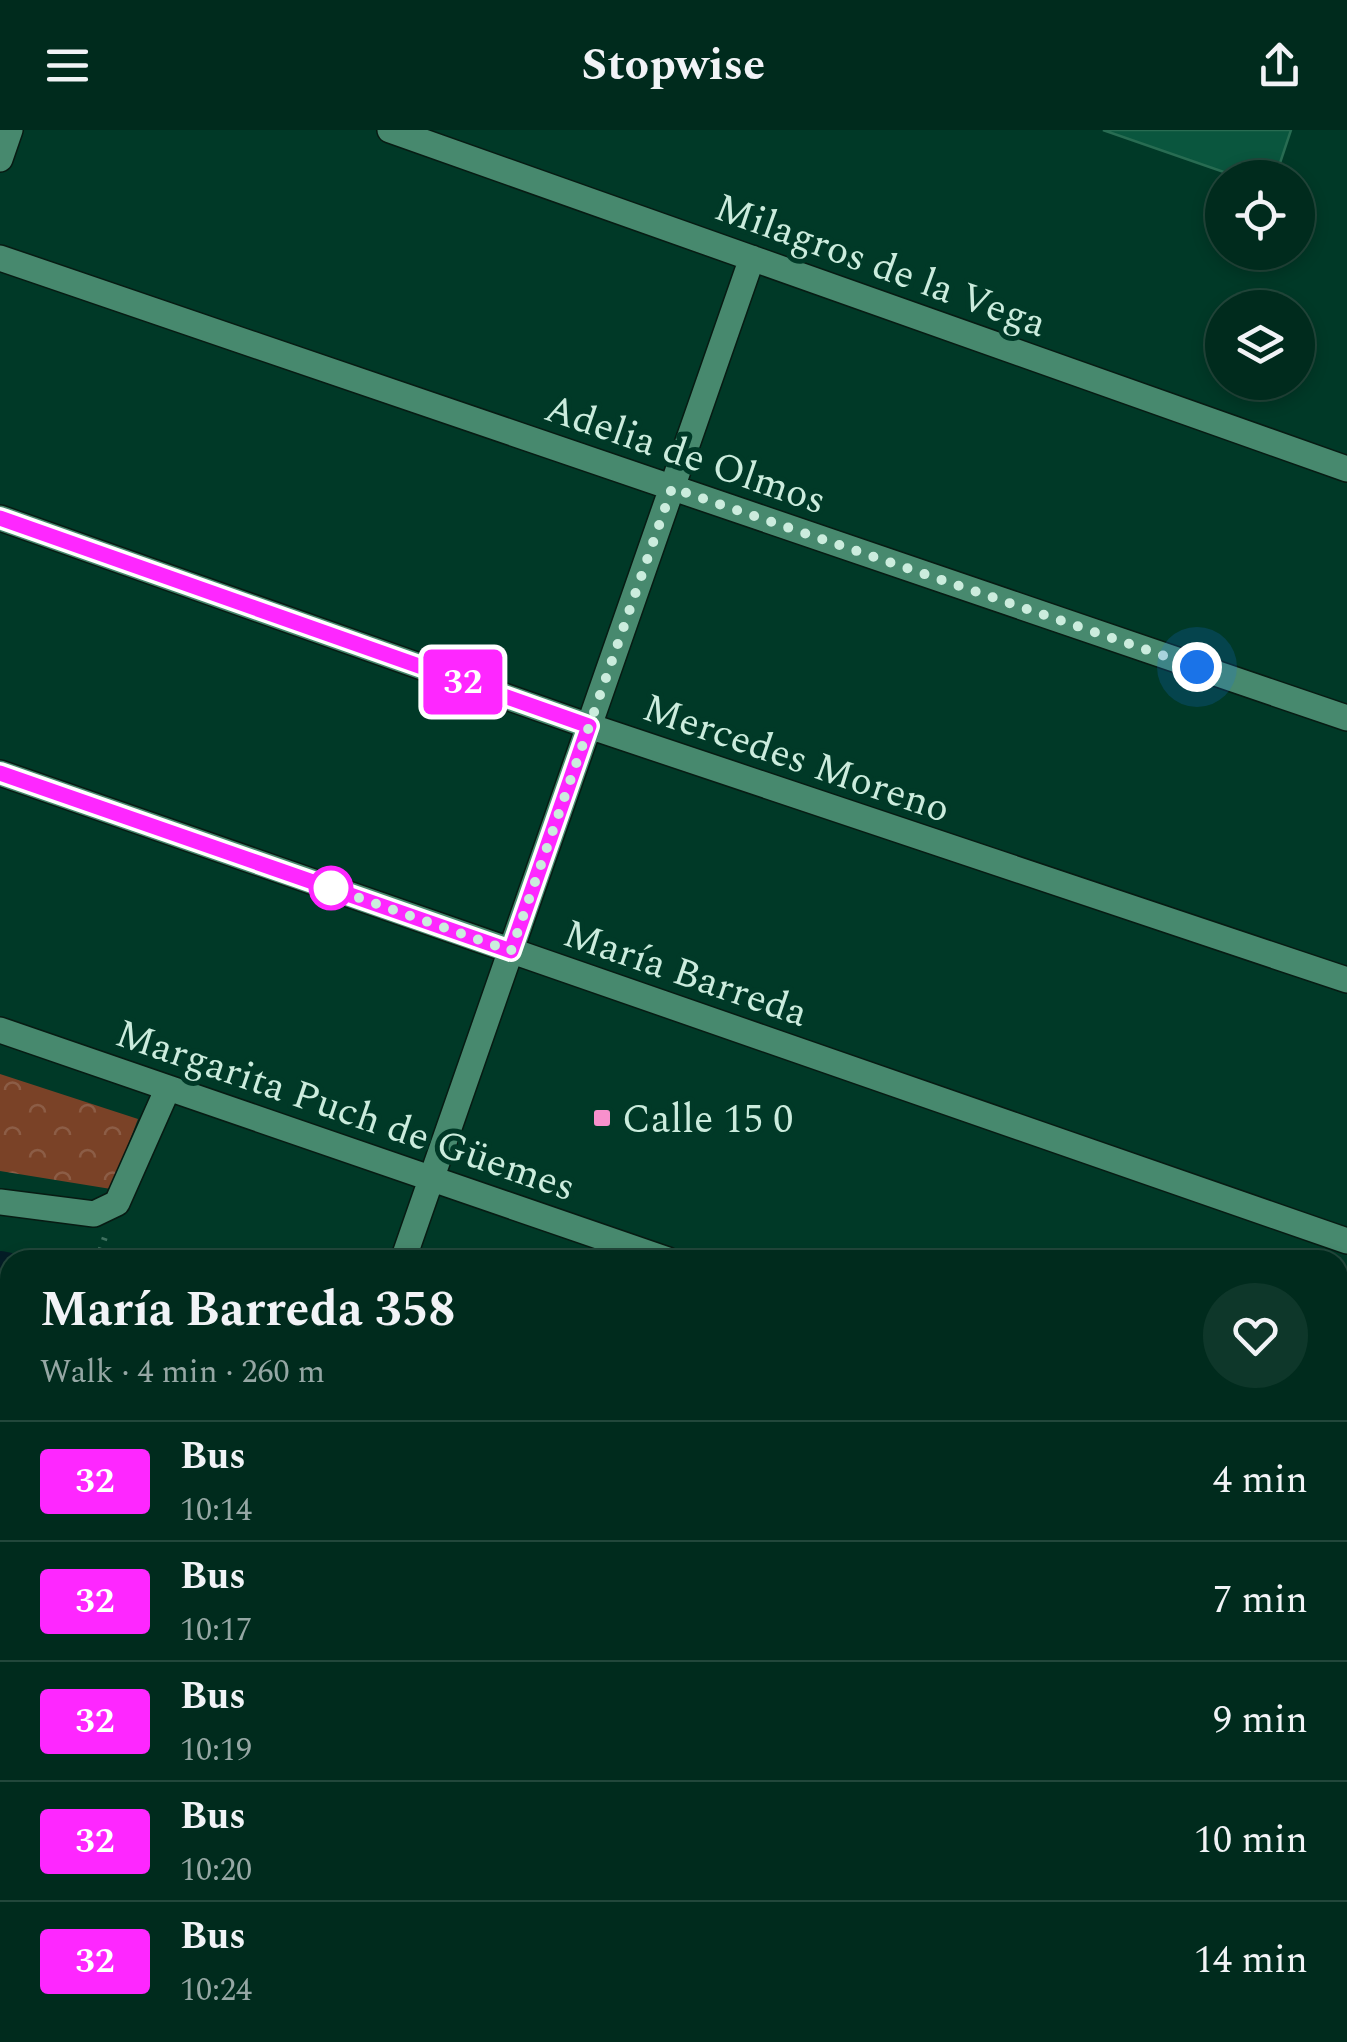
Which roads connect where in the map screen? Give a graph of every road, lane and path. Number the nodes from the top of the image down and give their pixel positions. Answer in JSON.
{"nodes":[{"id":1,"x":10,"y":130,"type":"edge"},
{"id":2,"x":390,"y":130,"type":"edge"},
{"id":3,"x":0,"y":159,"type":"edge"},
{"id":4,"x":0,"y":258,"type":"edge"},
{"id":5,"x":752,"y":258,"type":"junction"},
{"id":6,"x":1347,"y":469,"type":"edge"},
{"id":7,"x":672,"y":488,"type":"junction"},
{"id":8,"x":0,"y":518,"type":"edge"},
{"id":9,"x":1347,"y":718,"type":"edge"},
{"id":10,"x":589,"y":726,"type":"junction"},
{"id":11,"x":0,"y":773,"type":"edge"},
{"id":12,"x":511,"y":951,"type":"junction"},
{"id":13,"x":1347,"y":980,"type":"edge"},
{"id":14,"x":0,"y":1030,"type":"edge"},
{"id":15,"x":168,"y":1088,"type":"junction"},
{"id":16,"x":432,"y":1178,"type":"junction"},
{"id":17,"x":0,"y":1202,"type":"edge"},
{"id":18,"x":1347,"y":1241,"type":"edge"},
{"id":19,"x":407,"y":1250,"type":"edge"},
{"id":20,"x":639,"y":1250,"type":"edge"}],
"edges":[{"from":1,"to":3,"type":"street"},
{"from":2,"to":5,"type":"street","name":"Milagros de la Vega"},
{"from":4,"to":7,"type":"street","name":"Adelia de Olmos"},
{"from":5,"to":6,"type":"street","name":"Milagros de la Vega"},
{"from":5,"to":7,"type":"street"},
{"from":7,"to":9,"type":"street","name":"Adelia de Olmos"},
{"from":7,"to":10,"type":"street"},
{"from":8,"to":10,"type":"street","name":"Mercedes Moreno"},
{"from":10,"to":12,"type":"street"},
{"from":10,"to":13,"type":"street","name":"Mercedes Moreno"},
{"from":11,"to":12,"type":"street","name":"María Barreda"},
{"from":12,"to":16,"type":"street"},
{"from":12,"to":18,"type":"street","name":"María Barreda"},
{"from":14,"to":15,"type":"street","name":"Margarita Puch de Güemes"},
{"from":15,"to":16,"type":"street","name":"Margarita Puch de Güemes"},
{"from":15,"to":17,"type":"street"},
{"from":16,"to":19,"type":"street"},
{"from":16,"to":20,"type":"street","name":"Margarita Puch de Güemes"}]}
